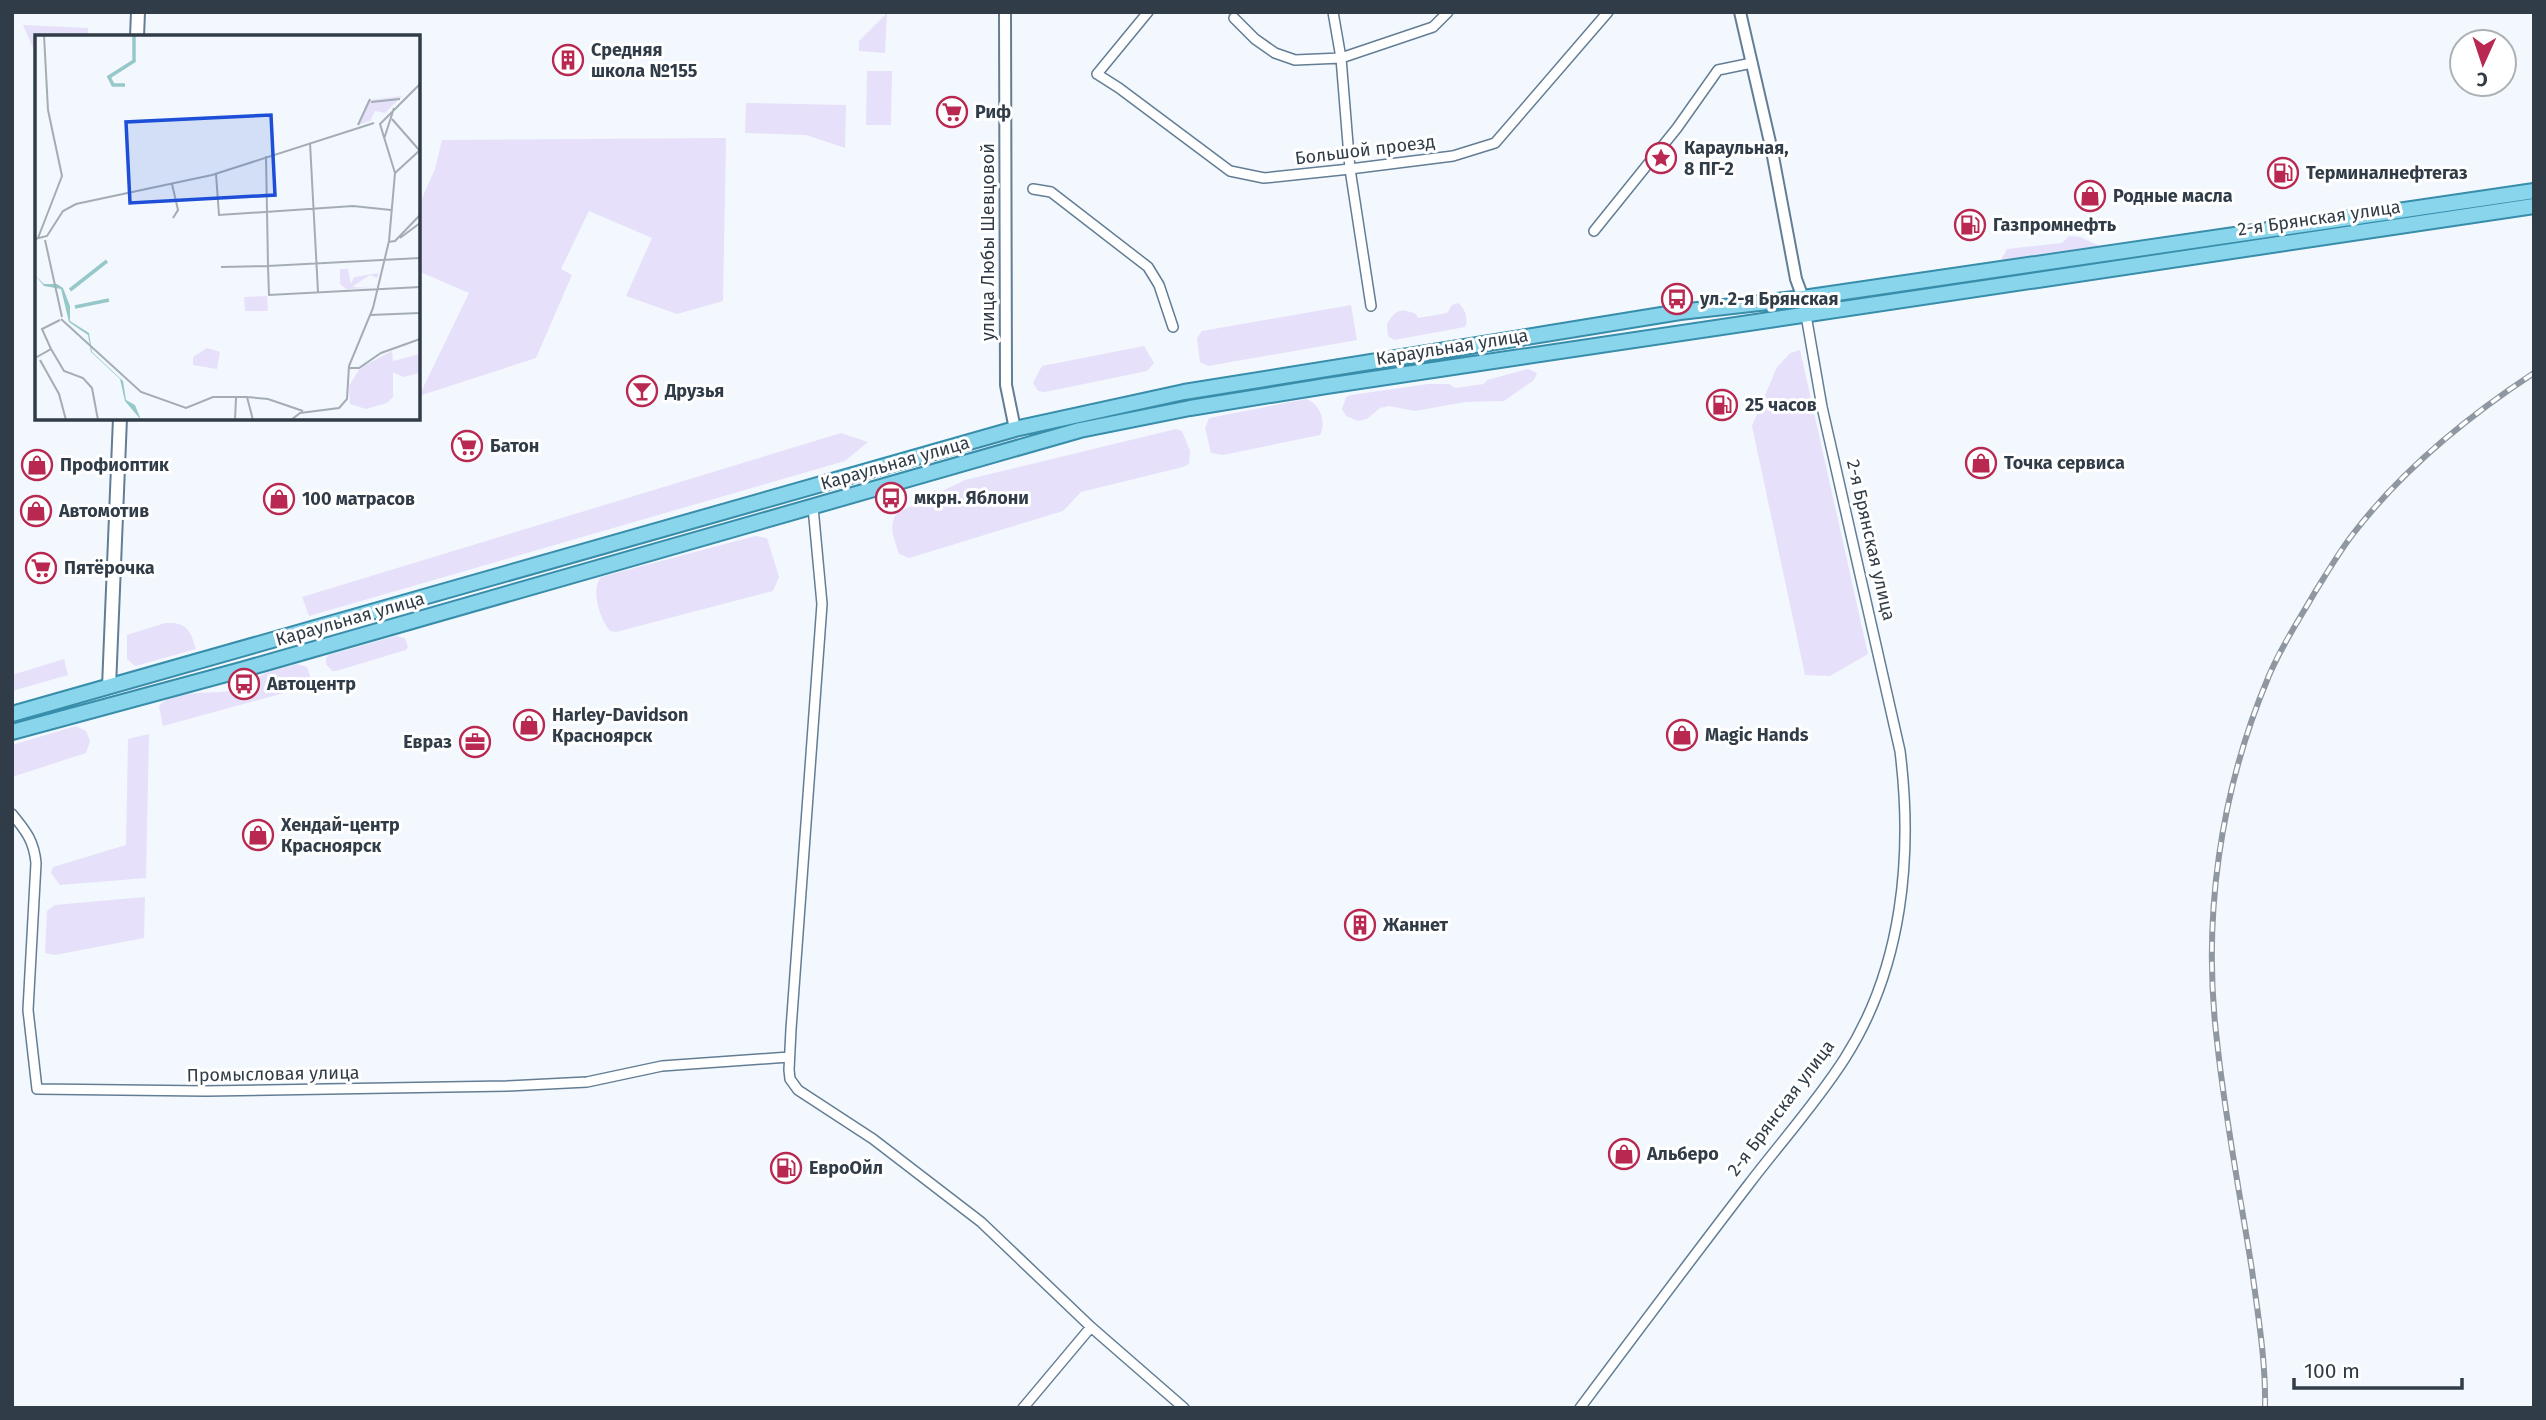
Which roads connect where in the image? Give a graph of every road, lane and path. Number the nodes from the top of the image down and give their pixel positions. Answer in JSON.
{"nodes":[{"id":1,"x":138,"y":12,"type":"edge"},
{"id":2,"x":1005,"y":12,"type":"edge"},
{"id":3,"x":1147,"y":12,"type":"edge"},
{"id":4,"x":1333,"y":12,"type":"edge"},
{"id":5,"x":1448,"y":12,"type":"edge"},
{"id":6,"x":1608,"y":12,"type":"edge"},
{"id":7,"x":1740,"y":12,"type":"edge"},
{"id":8,"x":1234,"y":18,"type":"dead end"},
{"id":9,"x":137,"y":35,"type":"edge"},
{"id":10,"x":1341,"y":58,"type":"junction"},
{"id":11,"x":1752,"y":62,"type":"junction"},
{"id":12,"x":1350,"y":169,"type":"junction"},
{"id":13,"x":1033,"y":189,"type":"dead end"},
{"id":14,"x":2534,"y":191,"type":"edge"},
{"id":15,"x":2534,"y":206,"type":"edge"},
{"id":16,"x":1594,"y":231,"type":"dead end"},
{"id":17,"x":1803,"y":298,"type":"junction"},
{"id":18,"x":1371,"y":306,"type":"dead end"},
{"id":19,"x":1806,"y":314,"type":"junction"},
{"id":20,"x":1173,"y":327,"type":"dead end"},
{"id":21,"x":120,"y":420,"type":"edge"},
{"id":22,"x":1015,"y":429,"type":"junction"},
{"id":23,"x":813,"y":508,"type":"junction"},
{"id":24,"x":109,"y":687,"type":"junction"},
{"id":25,"x":113,"y":704,"type":"junction"},
{"id":26,"x":12,"y":714,"type":"edge"},
{"id":27,"x":12,"y":732,"type":"edge"},
{"id":28,"x":12,"y":814,"type":"edge"},
{"id":29,"x":789,"y":1057,"type":"junction"},
{"id":30,"x":1091,"y":1327,"type":"junction"},
{"id":31,"x":1023,"y":1408,"type":"edge"},
{"id":32,"x":1184,"y":1408,"type":"edge"},
{"id":33,"x":1580,"y":1408,"type":"edge"}],
"edges":[{"from":1,"to":9,"type":"main road"},
{"from":2,"to":22,"type":"street","name":"улица Любы Шевцовой"},
{"from":3,"to":12,"type":"street","name":"Большой проезд"},
{"from":4,"to":10,"type":"street"},
{"from":5,"to":10,"type":"street"},
{"from":6,"to":12,"type":"street","name":"Большой проезд"},
{"from":7,"to":11,"type":"street"},
{"from":8,"to":10,"type":"street"},
{"from":10,"to":12,"type":"street"},
{"from":11,"to":16,"type":"street"},
{"from":11,"to":17,"type":"street"},
{"from":12,"to":18,"type":"street"},
{"from":13,"to":20,"type":"street"},
{"from":14,"to":17,"type":"main road","name":"2-я Брянская улица"},
{"from":15,"to":19,"type":"main road","name":"2-я Брянская улица"},
{"from":17,"to":19,"type":"street"},
{"from":17,"to":22,"type":"main road","name":"Караульная улица"},
{"from":19,"to":23,"type":"main road","name":"Караульная улица"},
{"from":19,"to":33,"type":"street","name":"2-я Брянская улица"},
{"from":21,"to":24,"type":"main road"},
{"from":22,"to":24,"type":"main road","name":"Караульная улица"},
{"from":23,"to":25,"type":"main road","name":"Караульная улица"},
{"from":23,"to":29,"type":"street"},
{"from":24,"to":25,"type":"main road"},
{"from":24,"to":26,"type":"main road","name":"Караульная улица"},
{"from":25,"to":27,"type":"main road","name":"Караульная улица"},
{"from":28,"to":29,"type":"street","name":"Промысловая улица"},
{"from":29,"to":30,"type":"street"},
{"from":30,"to":31,"type":"street"},
{"from":30,"to":32,"type":"street"}]}
